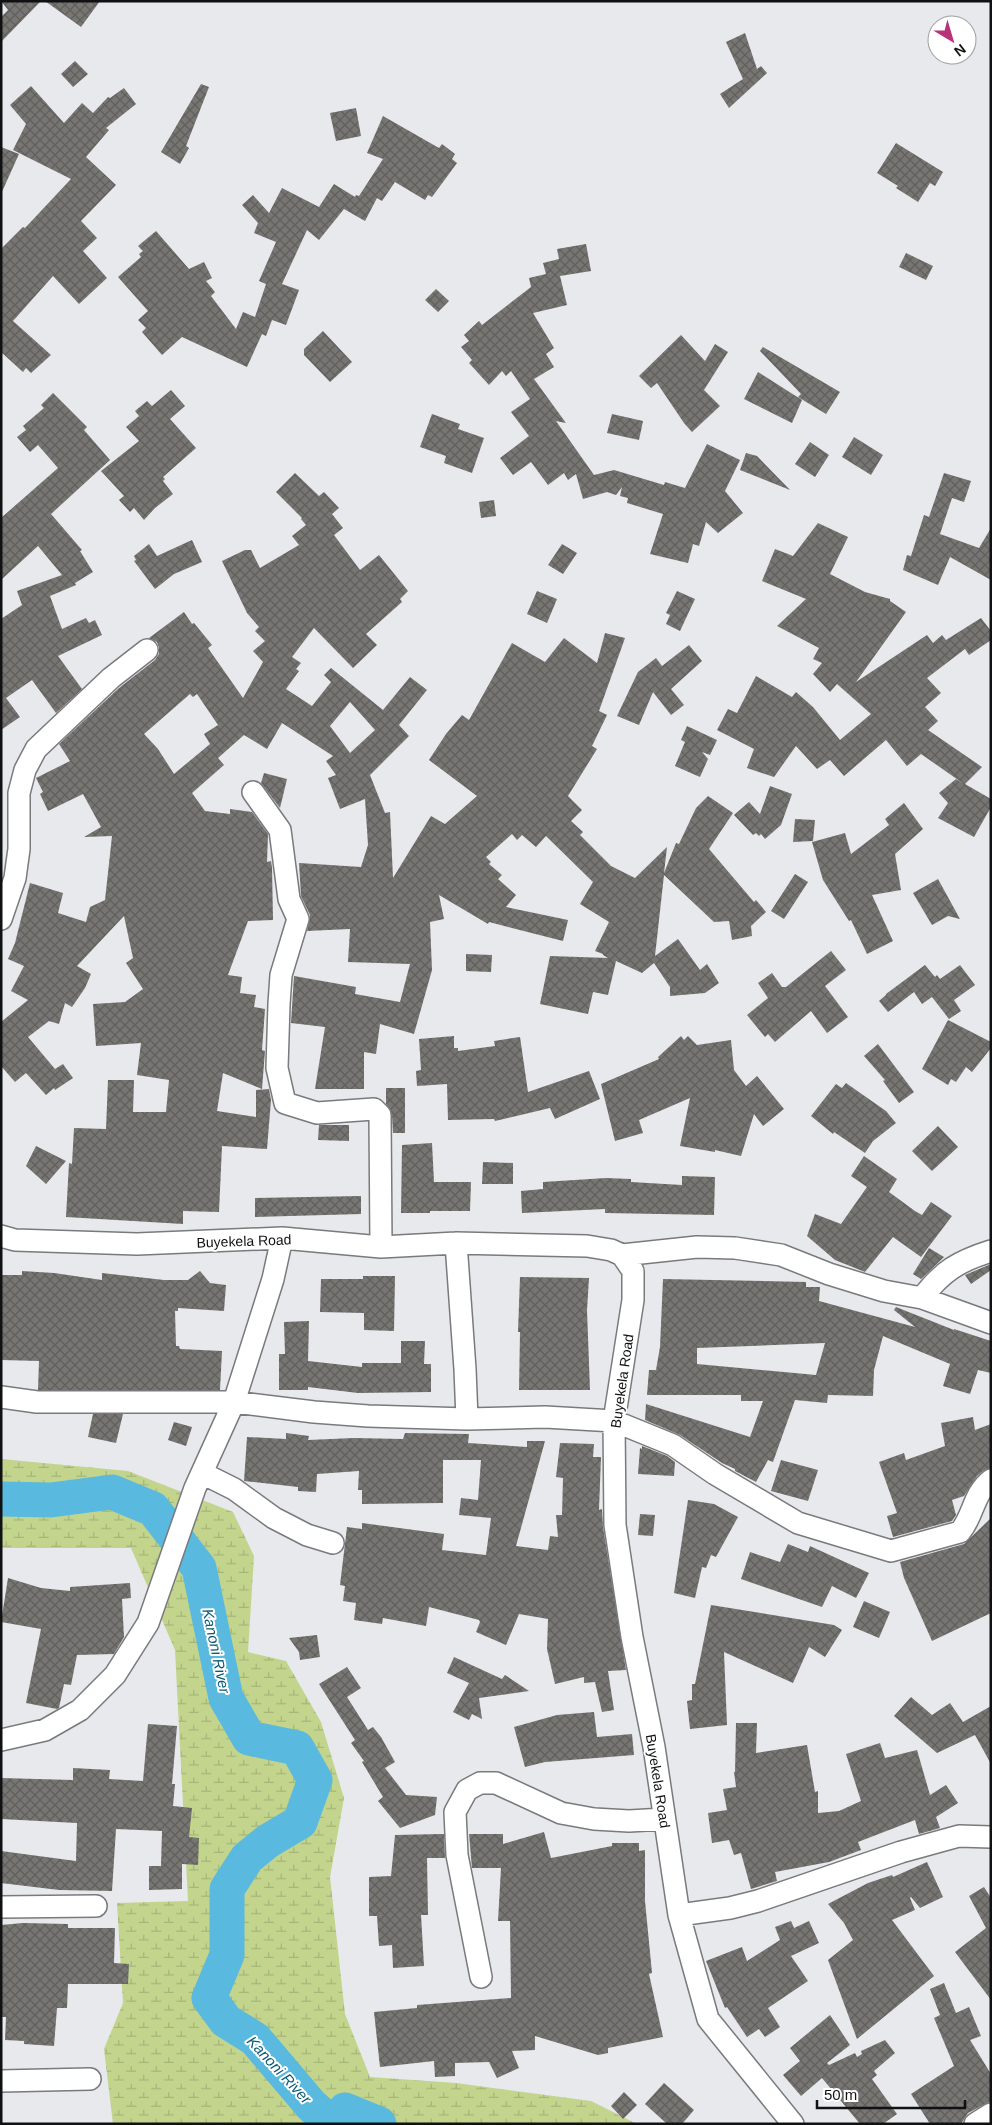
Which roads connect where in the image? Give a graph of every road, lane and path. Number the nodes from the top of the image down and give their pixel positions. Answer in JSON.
{"nodes":[{"id":1,"x":147,"y":650,"type":"dead end"},
{"id":2,"x":253,"y":792,"type":"dead end"},
{"id":3,"x":1,"y":919,"type":"edge"},
{"id":4,"x":1,"y":1236,"type":"edge"},
{"id":5,"x":282,"y":1238,"type":"junction"},
{"id":6,"x":456,"y":1243,"type":"junction"},
{"id":7,"x":382,"y":1247,"type":"junction"},
{"id":8,"x":991,"y":1251,"type":"edge"},
{"id":9,"x":622,"y":1255,"type":"junction"},
{"id":10,"x":922,"y":1298,"type":"junction"},
{"id":11,"x":991,"y":1323,"type":"edge"},
{"id":12,"x":1,"y":1397,"type":"edge"},
{"id":13,"x":234,"y":1402,"type":"junction"},
{"id":14,"x":467,"y":1419,"type":"junction"},
{"id":15,"x":614,"y":1421,"type":"junction"},
{"id":16,"x":991,"y":1480,"type":"edge"},
{"id":17,"x":198,"y":1481,"type":"junction"},
{"id":18,"x":333,"y":1543,"type":"dead end"},
{"id":19,"x":1,"y":1740,"type":"edge"},
{"id":20,"x":664,"y":1819,"type":"junction"},
{"id":21,"x":991,"y":1837,"type":"edge"},
{"id":22,"x":1,"y":1906,"type":"edge"},
{"id":23,"x":96,"y":1906,"type":"dead end"},
{"id":24,"x":679,"y":1915,"type":"junction"},
{"id":25,"x":481,"y":1977,"type":"dead end"},
{"id":26,"x":90,"y":2079,"type":"dead end"},
{"id":27,"x":1,"y":2081,"type":"edge"},
{"id":28,"x":991,"y":2114,"type":"edge"},
{"id":29,"x":793,"y":2124,"type":"edge"},
{"id":30,"x":975,"y":2124,"type":"edge"}],
"edges":[{"from":1,"to":3,"type":"street"},
{"from":2,"to":7,"type":"street"},
{"from":4,"to":5,"type":"street","name":"Buyekela Road"},
{"from":5,"to":7,"type":"street","name":"Buyekela Road"},
{"from":5,"to":13,"type":"street"},
{"from":6,"to":7,"type":"street","name":"Buyekela Road"},
{"from":6,"to":9,"type":"street","name":"Buyekela Road"},
{"from":6,"to":14,"type":"street"},
{"from":8,"to":10,"type":"street"},
{"from":9,"to":10,"type":"street"},
{"from":9,"to":15,"type":"street","name":"Buyekela Road"},
{"from":10,"to":11,"type":"street"},
{"from":12,"to":13,"type":"street"},
{"from":13,"to":14,"type":"street"},
{"from":13,"to":17,"type":"street"},
{"from":14,"to":15,"type":"street"},
{"from":15,"to":16,"type":"street"},
{"from":15,"to":20,"type":"street","name":"Buyekela Road"},
{"from":17,"to":18,"type":"street"},
{"from":17,"to":19,"type":"street"},
{"from":20,"to":24,"type":"street","name":"Buyekela Road"},
{"from":20,"to":25,"type":"street"},
{"from":21,"to":24,"type":"street"},
{"from":22,"to":23,"type":"street"},
{"from":24,"to":29,"type":"street","name":"Buyekela Road"},
{"from":26,"to":27,"type":"street"},
{"from":28,"to":30,"type":"street"}]}
